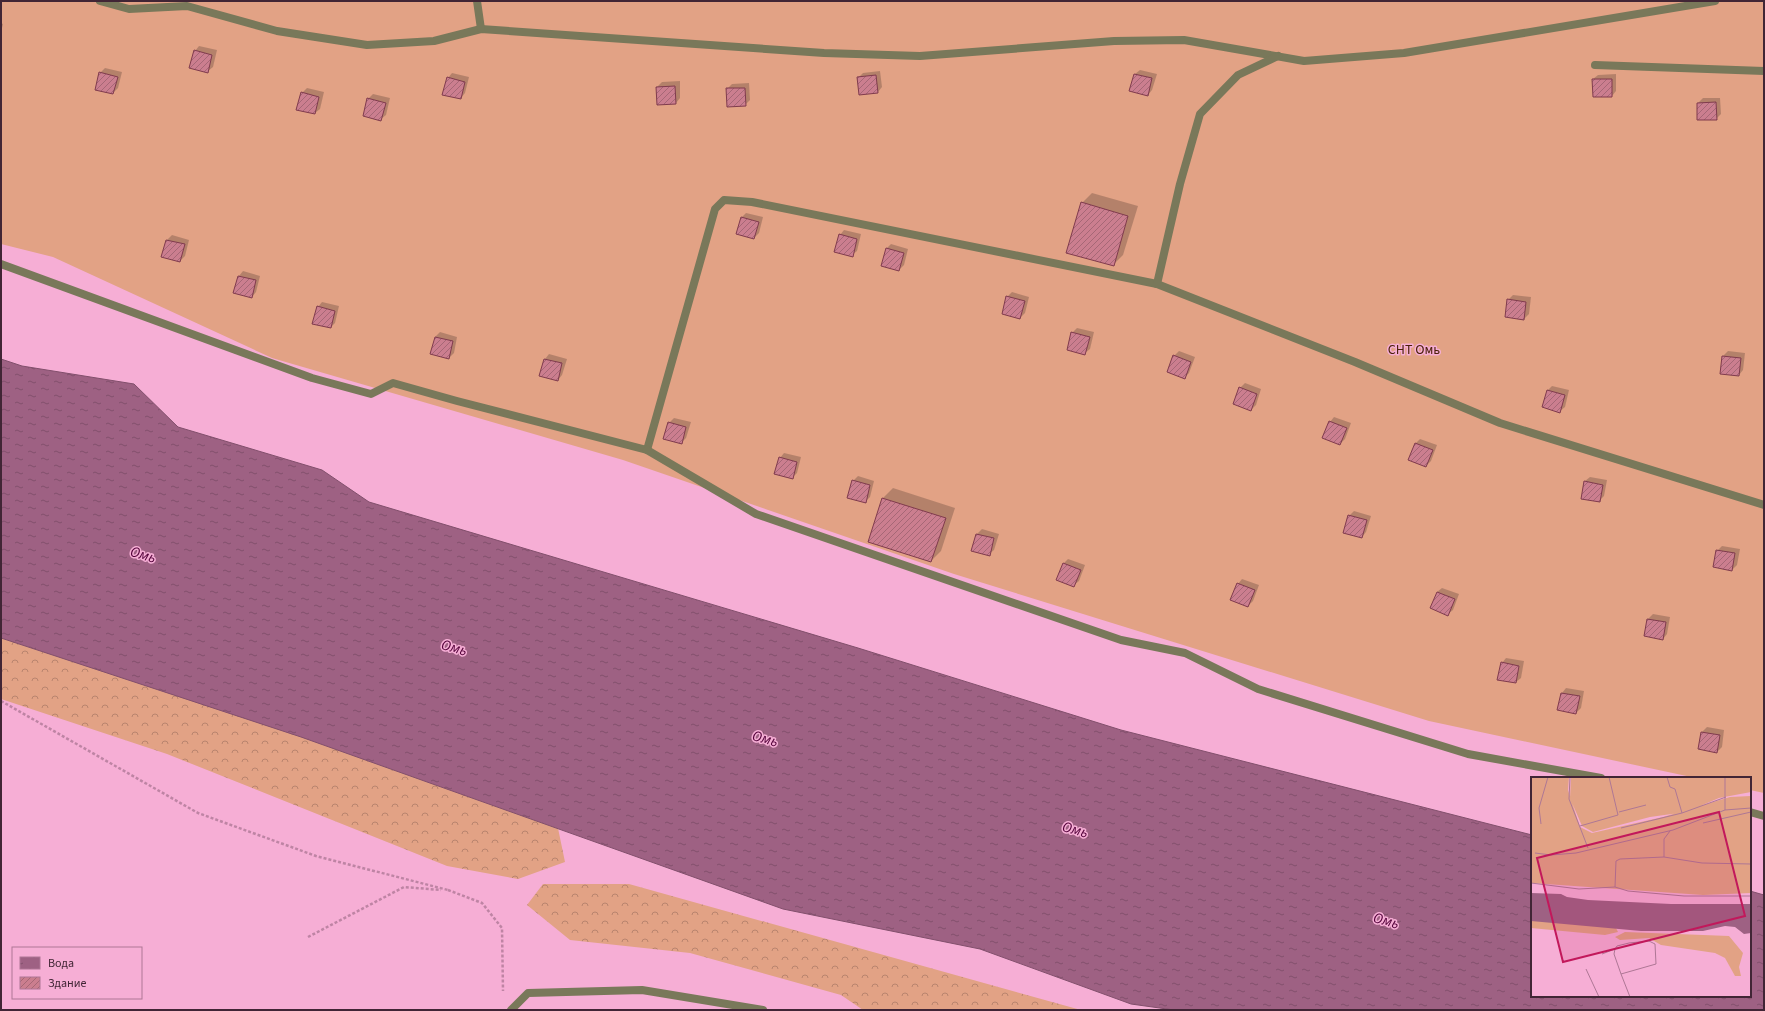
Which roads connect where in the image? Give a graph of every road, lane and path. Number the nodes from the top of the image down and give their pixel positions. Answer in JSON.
{"nodes":[{"id":1,"x":100,"y":1,"type":"edge"},
{"id":2,"x":477,"y":1,"type":"edge"},
{"id":3,"x":1715,"y":1,"type":"edge"},
{"id":4,"x":481,"y":29,"type":"junction"},
{"id":5,"x":1278,"y":56,"type":"junction"},
{"id":6,"x":1595,"y":65,"type":"dead end"},
{"id":7,"x":1764,"y":71,"type":"edge"},
{"id":8,"x":1,"y":264,"type":"edge"},
{"id":9,"x":1157,"y":284,"type":"junction"},
{"id":10,"x":646,"y":450,"type":"junction"},
{"id":11,"x":1764,"y":505,"type":"edge"},
{"id":12,"x":1,"y":701,"type":"edge"},
{"id":13,"x":1595,"y":777,"type":"edge"},
{"id":14,"x":1751,"y":812,"type":"edge"},
{"id":15,"x":1764,"y":816,"type":"edge"},
{"id":16,"x":448,"y":890,"type":"junction"},
{"id":17,"x":308,"y":937,"type":"dead end"},
{"id":18,"x":503,"y":995,"type":"dead end"},
{"id":19,"x":511,"y":1010,"type":"edge"},
{"id":20,"x":762,"y":1010,"type":"edge"}],
"edges":[{"from":1,"to":4,"type":"lane"},
{"from":2,"to":4,"type":"lane"},
{"from":3,"to":5,"type":"lane"},
{"from":4,"to":5,"type":"lane"},
{"from":5,"to":9,"type":"lane"},
{"from":6,"to":7,"type":"lane"},
{"from":8,"to":10,"type":"lane"},
{"from":9,"to":10,"type":"lane"},
{"from":9,"to":11,"type":"lane"},
{"from":10,"to":13,"type":"lane"},
{"from":12,"to":16,"type":"path"},
{"from":14,"to":15,"type":"lane"},
{"from":16,"to":17,"type":"path"},
{"from":16,"to":18,"type":"path"},
{"from":19,"to":20,"type":"lane"}]}
